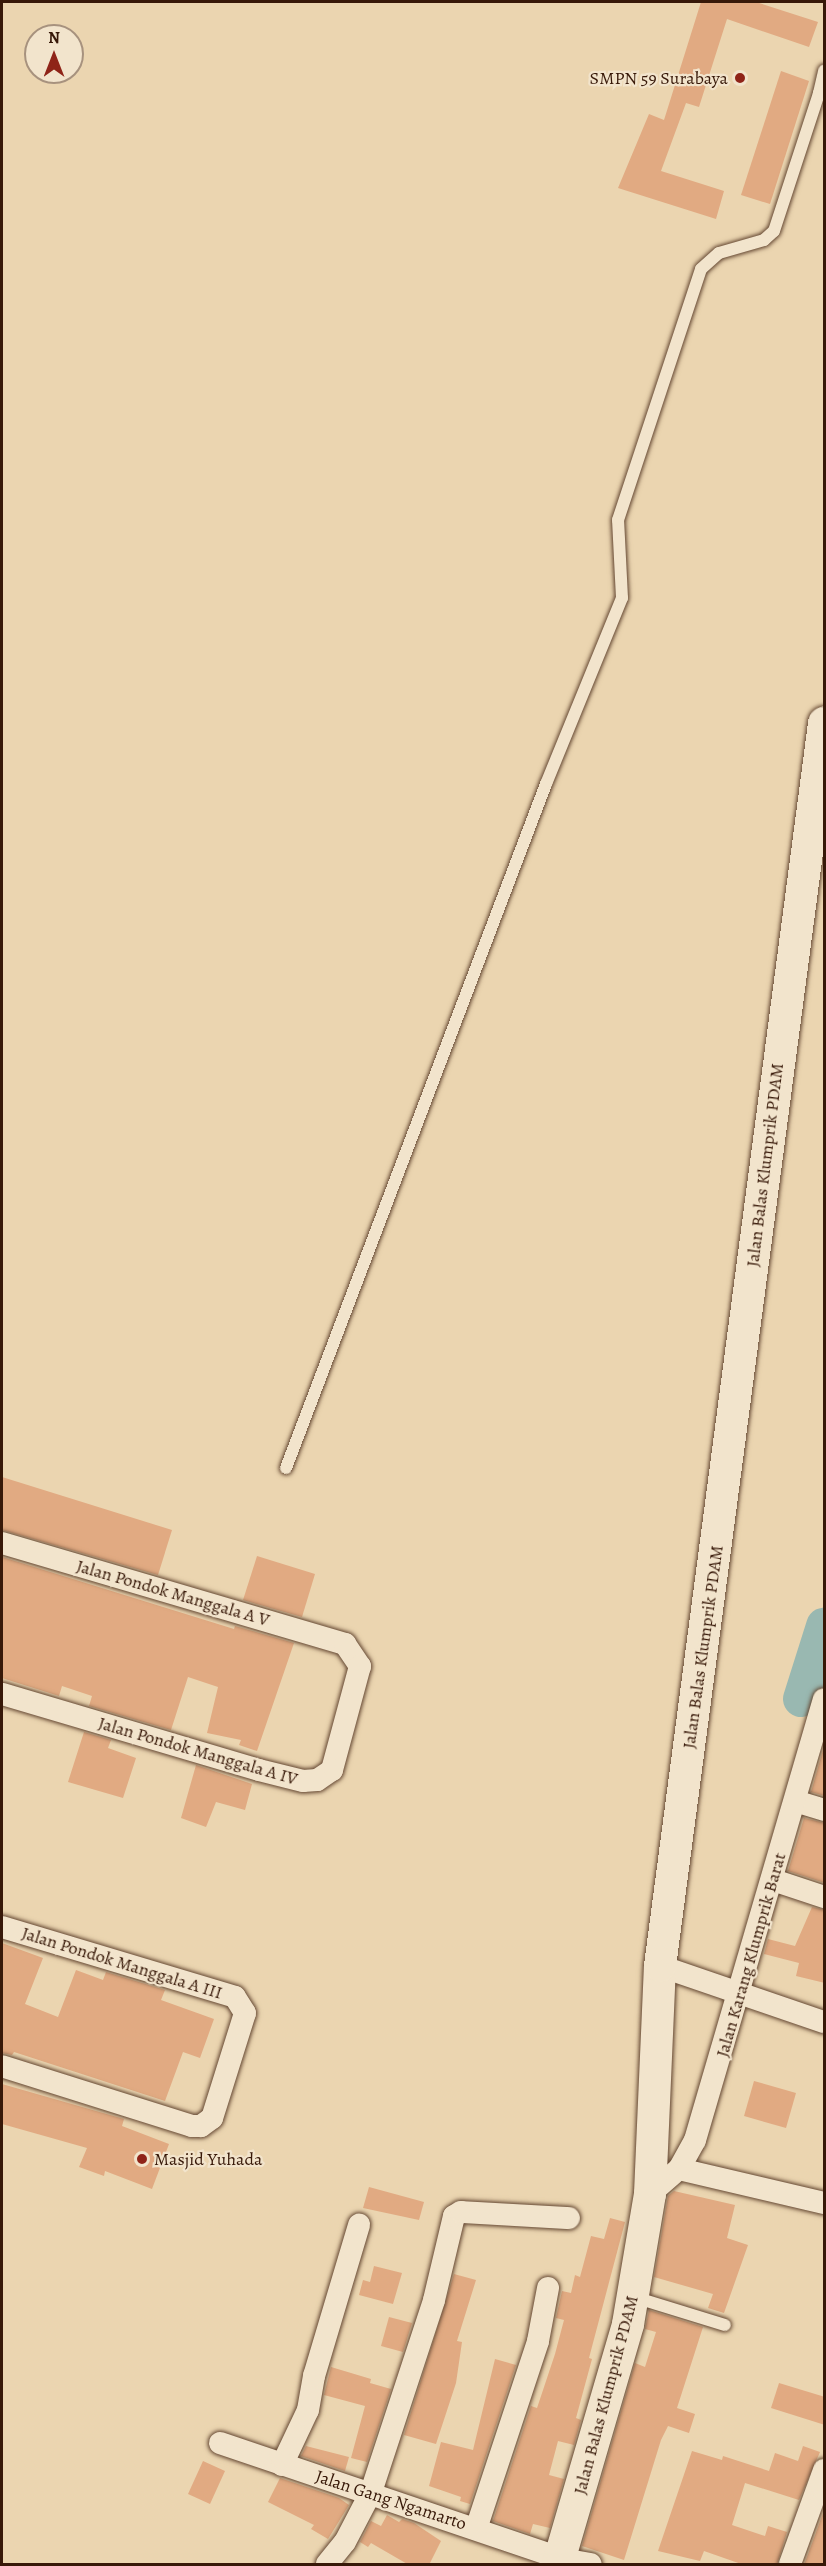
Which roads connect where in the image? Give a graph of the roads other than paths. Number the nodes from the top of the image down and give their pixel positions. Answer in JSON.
{"nodes":[{"id":1,"x":825,"y":71,"type":"edge"},
{"id":2,"x":822,"y":94,"type":"edge"},
{"id":3,"x":825,"y":723,"type":"edge"},
{"id":4,"x":819,"y":818,"type":"edge"},
{"id":5,"x":286,"y":1468,"type":"dead end"},
{"id":6,"x":2,"y":1543,"type":"edge"},
{"id":7,"x":345,"y":1644,"type":"joint"},
{"id":8,"x":2,"y":1694,"type":"edge"},
{"id":9,"x":823,"y":1709,"type":"edge"},
{"id":10,"x":795,"y":1801,"type":"junction"},
{"id":11,"x":825,"y":1810,"type":"edge"},
{"id":12,"x":773,"y":1880,"type":"junction"},
{"id":13,"x":825,"y":1897,"type":"edge"},
{"id":14,"x":2,"y":1927,"type":"edge"},
{"id":15,"x":673,"y":1971,"type":"junction"},
{"id":16,"x":732,"y":1993,"type":"junction"},
{"id":17,"x":825,"y":2022,"type":"edge"},
{"id":18,"x":2,"y":2066,"type":"edge"},
{"id":19,"x":679,"y":2169,"type":"junction"},
{"id":20,"x":650,"y":2194,"type":"junction"},
{"id":21,"x":825,"y":2203,"type":"edge"},
{"id":22,"x":569,"y":2218,"type":"dead end"},
{"id":23,"x":359,"y":2224,"type":"dead end"},
{"id":24,"x":548,"y":2288,"type":"dead end"},
{"id":25,"x":633,"y":2296,"type":"junction"},
{"id":26,"x":725,"y":2325,"type":"dead end"},
{"id":27,"x":220,"y":2443,"type":"dead end"},
{"id":28,"x":282,"y":2465,"type":"junction"},
{"id":29,"x":825,"y":2470,"type":"edge"},
{"id":30,"x":371,"y":2492,"type":"junction"},
{"id":31,"x":476,"y":2529,"type":"junction"},
{"id":32,"x":570,"y":2563,"type":"edge"},
{"id":33,"x":327,"y":2565,"type":"edge"},
{"id":34,"x":790,"y":2565,"type":"edge"}],
"edges":[{"from":1,"to":2,"type":"lane"},
{"from":2,"to":5,"type":"lane"},
{"from":3,"to":4,"type":"street","name":"Jalan Balas Klumprik PDAM"},
{"from":4,"to":15,"type":"street","name":"Jalan Balas Klumprik PDAM"},
{"from":6,"to":7,"type":"street","name":"Jalan Pondok Manggala A V"},
{"from":7,"to":8,"type":"street","name":"Jalan Pondok Manggala A IV"},
{"from":9,"to":10,"type":"street","name":"Jalan Karang Klumprik Barat"},
{"from":10,"to":11,"type":"street"},
{"from":10,"to":12,"type":"street","name":"Jalan Karang Klumprik Barat"},
{"from":12,"to":13,"type":"street"},
{"from":12,"to":16,"type":"street","name":"Jalan Karang Klumprik Barat"},
{"from":14,"to":18,"type":"street","name":"Jalan Pondok Manggala A III"},
{"from":15,"to":16,"type":"street"},
{"from":15,"to":20,"type":"street","name":"Jalan Balas Klumprik PDAM"},
{"from":16,"to":17,"type":"street"},
{"from":16,"to":19,"type":"street","name":"Jalan Karang Klumprik Barat"},
{"from":19,"to":20,"type":"street","name":"Jalan Karang Klumprik Barat"},
{"from":19,"to":21,"type":"street"},
{"from":20,"to":25,"type":"street","name":"Jalan Balas Klumprik PDAM"},
{"from":22,"to":30,"type":"street"},
{"from":23,"to":28,"type":"street"},
{"from":24,"to":31,"type":"street"},
{"from":25,"to":26,"type":"lane"},
{"from":25,"to":32,"type":"street","name":"Jalan Balas Klumprik PDAM"},
{"from":27,"to":28,"type":"street","name":"Jalan Gang Ngamarto"},
{"from":28,"to":30,"type":"street","name":"Jalan Gang Ngamarto"},
{"from":29,"to":34,"type":"street"},
{"from":30,"to":31,"type":"street","name":"Jalan Gang Ngamarto"},
{"from":30,"to":33,"type":"street"},
{"from":31,"to":32,"type":"street","name":"Jalan Gang Ngamarto"}]}
